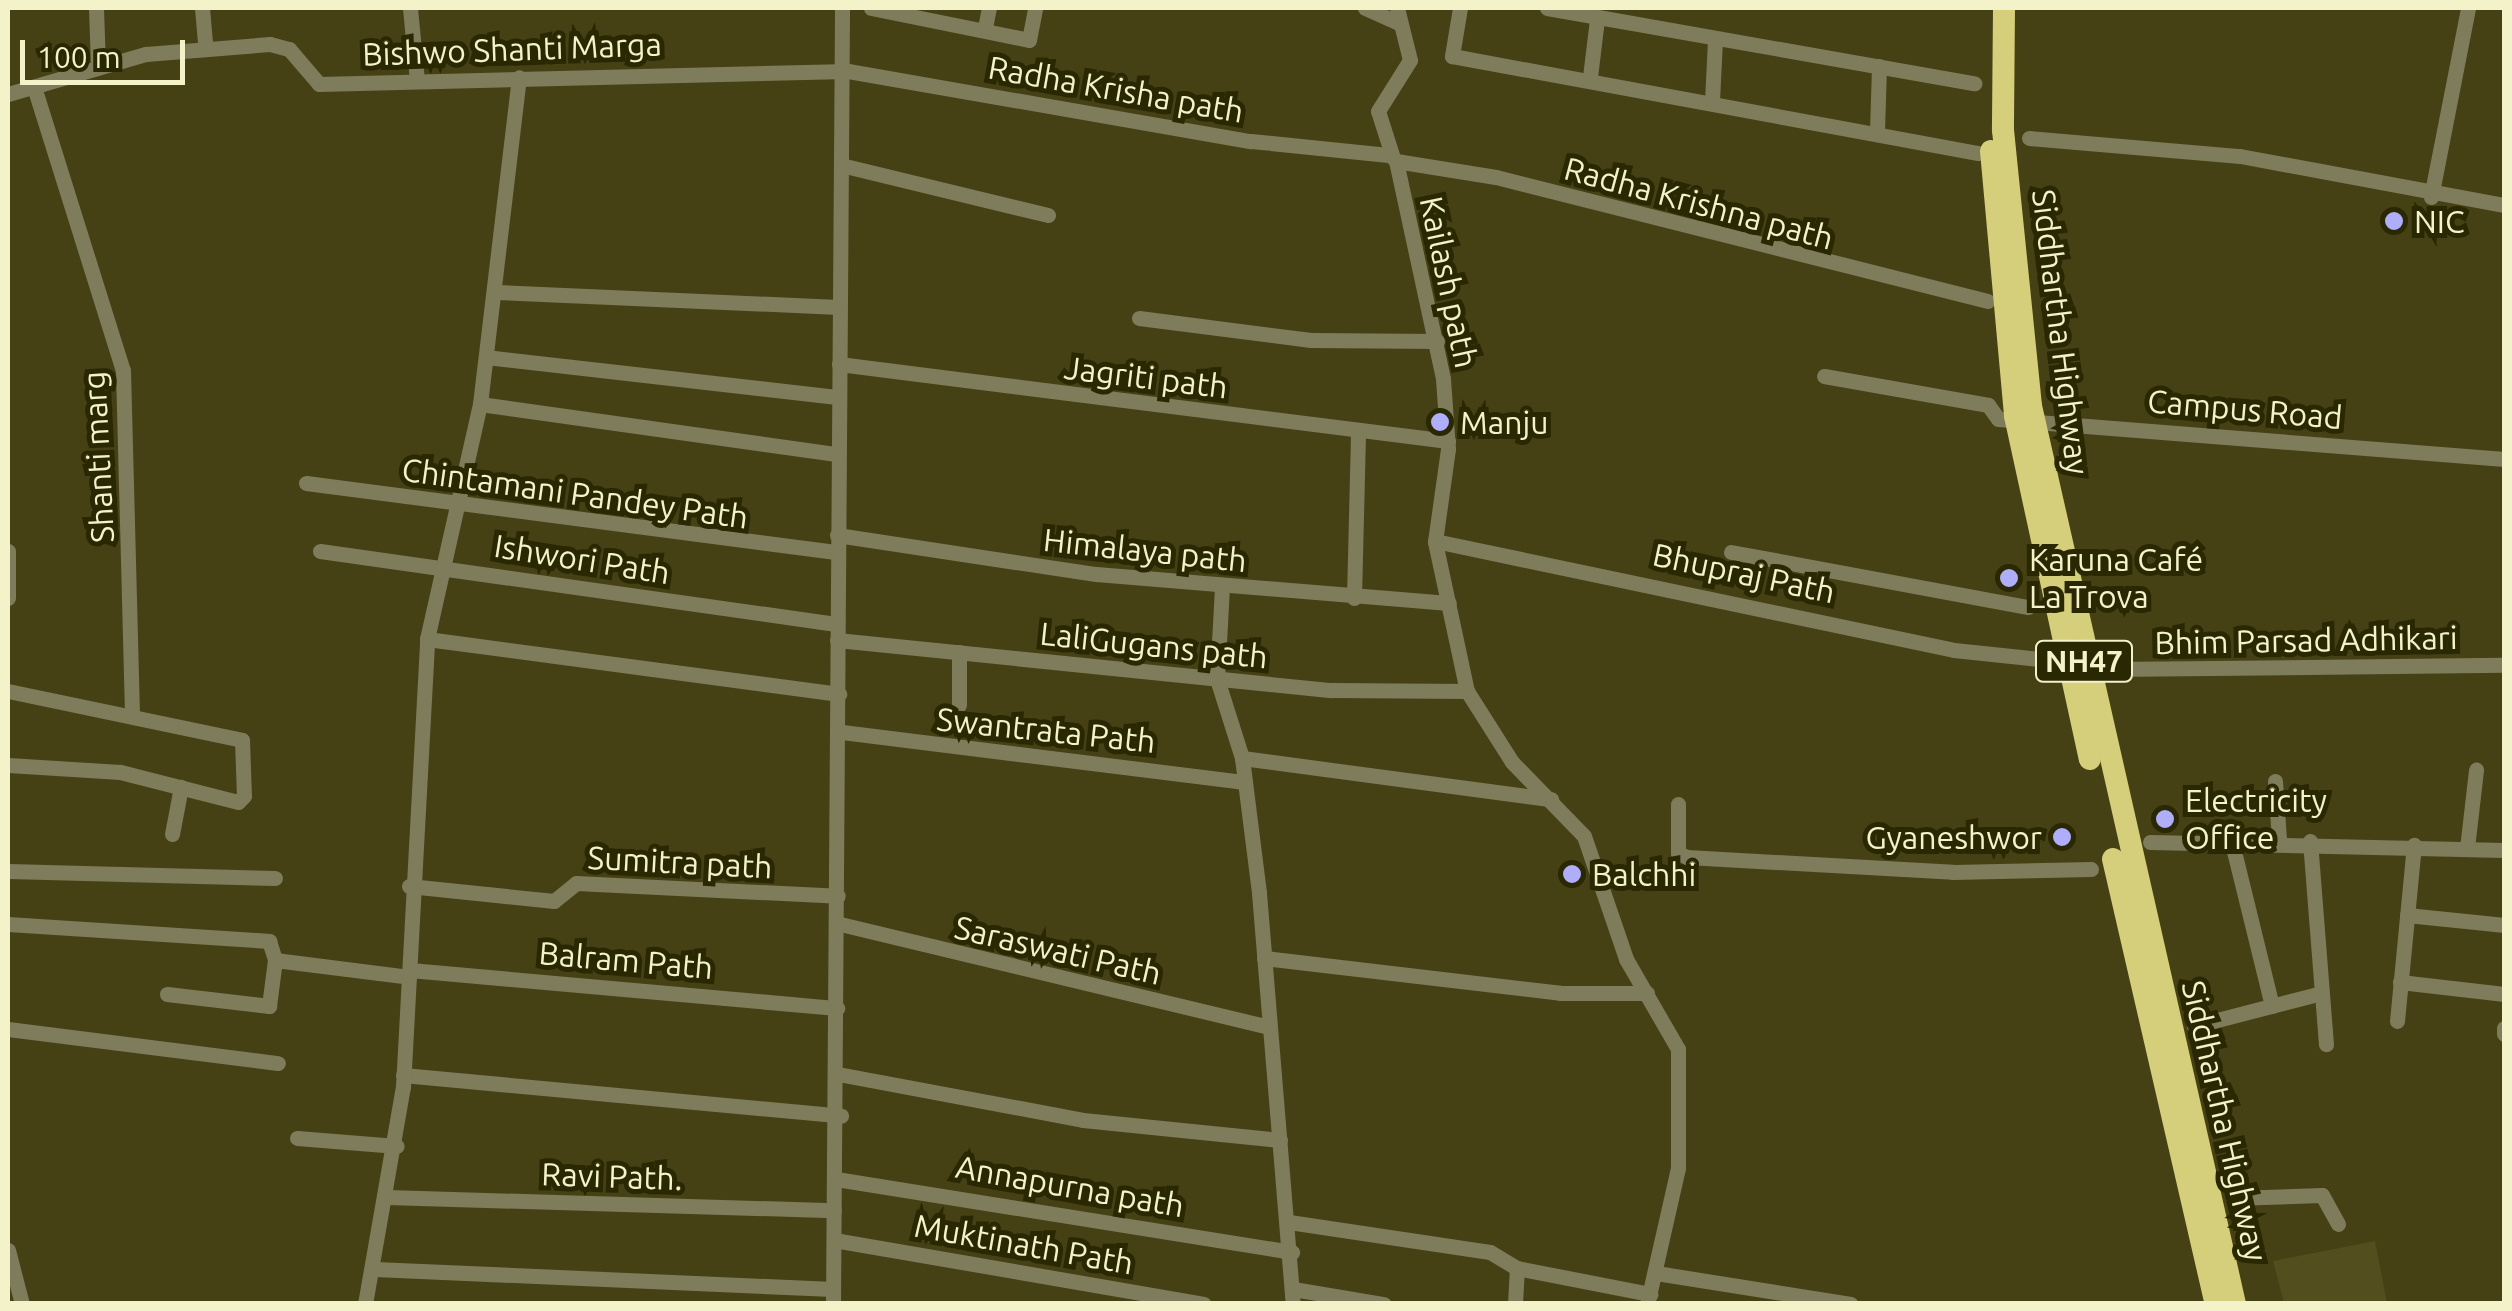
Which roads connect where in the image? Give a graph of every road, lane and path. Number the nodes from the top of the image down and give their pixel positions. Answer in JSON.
{"nodes":[{"id":1,"x":96,"y":8,"type":"edge"},
{"id":2,"x":202,"y":8,"type":"edge"},
{"id":3,"x":410,"y":8,"type":"edge"},
{"id":4,"x":842,"y":8,"type":"edge"},
{"id":5,"x":872,"y":8,"type":"edge"},
{"id":6,"x":989,"y":8,"type":"edge"},
{"id":7,"x":1035,"y":8,"type":"edge"},
{"id":8,"x":1364,"y":8,"type":"edge"},
{"id":9,"x":1460,"y":8,"type":"edge"},
{"id":10,"x":1547,"y":8,"type":"edge"},
{"id":11,"x":1991,"y":8,"type":"edge"},
{"id":12,"x":2004,"y":8,"type":"edge"},
{"id":13,"x":2468,"y":8,"type":"edge"},
{"id":14,"x":929,"y":12,"type":"edge"},
{"id":15,"x":1398,"y":15,"type":"edge"},
{"id":16,"x":1597,"y":19,"type":"junction"},
{"id":17,"x":985,"y":28,"type":"junction"},
{"id":18,"x":1715,"y":38,"type":"junction"},
{"id":19,"x":205,"y":45,"type":"junction"},
{"id":20,"x":98,"y":65,"type":"junction"},
{"id":21,"x":1880,"y":66,"type":"junction"},
{"id":22,"x":836,"y":72,"type":"junction"},
{"id":23,"x":519,"y":76,"type":"junction"},
{"id":24,"x":1590,"y":78,"type":"junction"},
{"id":25,"x":417,"y":81,"type":"junction"},
{"id":26,"x":1974,"y":83,"type":"dead end"},
{"id":27,"x":35,"y":90,"type":"junction"},
{"id":28,"x":8,"y":94,"type":"edge"},
{"id":29,"x":1712,"y":101,"type":"junction"},
{"id":30,"x":1877,"y":131,"type":"junction"},
{"id":31,"x":2030,"y":138,"type":"dead end"},
{"id":32,"x":1978,"y":153,"type":"dead end"},
{"id":33,"x":1392,"y":158,"type":"junction"},
{"id":34,"x":841,"y":165,"type":"junction"},
{"id":35,"x":2432,"y":197,"type":"junction"},
{"id":36,"x":2504,"y":205,"type":"edge"},
{"id":37,"x":1048,"y":215,"type":"dead end"},
{"id":38,"x":497,"y":292,"type":"junction"},
{"id":39,"x":1988,"y":301,"type":"dead end"},
{"id":40,"x":839,"y":308,"type":"junction"},
{"id":41,"x":1139,"y":318,"type":"dead end"},
{"id":42,"x":1437,"y":340,"type":"junction"},
{"id":43,"x":486,"y":357,"type":"junction"},
{"id":44,"x":839,"y":364,"type":"junction"},
{"id":45,"x":1824,"y":376,"type":"dead end"},
{"id":46,"x":838,"y":397,"type":"junction"},
{"id":47,"x":480,"y":404,"type":"junction"},
{"id":48,"x":2024,"y":417,"type":"junction"},
{"id":49,"x":1358,"y":430,"type":"junction"},
{"id":50,"x":1448,"y":442,"type":"junction"},
{"id":51,"x":837,"y":454,"type":"junction"},
{"id":52,"x":2504,"y":459,"type":"edge"},
{"id":53,"x":306,"y":483,"type":"dead end"},
{"id":54,"x":456,"y":507,"type":"junction"},
{"id":55,"x":1436,"y":541,"type":"junction"},
{"id":56,"x":836,"y":544,"type":"junction"},
{"id":57,"x":8,"y":551,"type":"edge"},
{"id":58,"x":320,"y":551,"type":"dead end"},
{"id":59,"x":1731,"y":552,"type":"dead end"},
{"id":60,"x":440,"y":563,"type":"junction"},
{"id":61,"x":1222,"y":588,"type":"junction"},
{"id":62,"x":8,"y":598,"type":"edge"},
{"id":63,"x":1354,"y":598,"type":"junction"},
{"id":64,"x":1450,"y":603,"type":"junction"},
{"id":65,"x":2028,"y":608,"type":"dead end"},
{"id":66,"x":836,"y":632,"type":"junction"},
{"id":67,"x":427,"y":639,"type":"junction"},
{"id":68,"x":959,"y":652,"type":"junction"},
{"id":69,"x":2040,"y":659,"type":"dead end"},
{"id":70,"x":2504,"y":665,"type":"edge"},
{"id":71,"x":2109,"y":669,"type":"dead end"},
{"id":72,"x":1217,"y":679,"type":"junction"},
{"id":73,"x":8,"y":691,"type":"edge"},
{"id":74,"x":1467,"y":691,"type":"junction"},
{"id":75,"x":839,"y":694,"type":"junction"},
{"id":76,"x":959,"y":705,"type":"dead end"},
{"id":77,"x":132,"y":714,"type":"junction"},
{"id":78,"x":842,"y":732,"type":"junction"},
{"id":79,"x":1242,"y":758,"type":"junction"},
{"id":80,"x":8,"y":765,"type":"edge"},
{"id":81,"x":2476,"y":770,"type":"dead end"},
{"id":82,"x":2275,"y":781,"type":"dead end"},
{"id":83,"x":1245,"y":782,"type":"junction"},
{"id":84,"x":181,"y":787,"type":"junction"},
{"id":85,"x":1553,"y":799,"type":"junction"},
{"id":86,"x":1678,"y":804,"type":"dead end"},
{"id":87,"x":172,"y":834,"type":"dead end"},
{"id":88,"x":2231,"y":838,"type":"junction"},
{"id":89,"x":2279,"y":839,"type":"junction"},
{"id":90,"x":2310,"y":840,"type":"junction"},
{"id":91,"x":2150,"y":842,"type":"dead end"},
{"id":92,"x":2414,"y":845,"type":"junction"},
{"id":93,"x":2467,"y":848,"type":"junction"},
{"id":94,"x":2504,"y":850,"type":"edge"},
{"id":95,"x":2092,"y":869,"type":"dead end"},
{"id":96,"x":8,"y":872,"type":"edge"},
{"id":97,"x":275,"y":878,"type":"dead end"},
{"id":98,"x":409,"y":886,"type":"junction"},
{"id":99,"x":838,"y":896,"type":"junction"},
{"id":100,"x":2407,"y":915,"type":"junction"},
{"id":101,"x":836,"y":923,"type":"junction"},
{"id":102,"x":8,"y":924,"type":"edge"},
{"id":103,"x":2504,"y":925,"type":"edge"},
{"id":104,"x":1264,"y":958,"type":"junction"},
{"id":105,"x":275,"y":960,"type":"junction"},
{"id":106,"x":410,"y":973,"type":"junction"},
{"id":107,"x":2400,"y":982,"type":"junction"},
{"id":108,"x":2322,"y":993,"type":"junction"},
{"id":109,"x":166,"y":994,"type":"dead end"},
{"id":110,"x":1647,"y":994,"type":"junction"},
{"id":111,"x":2504,"y":994,"type":"edge"},
{"id":112,"x":2272,"y":1006,"type":"junction"},
{"id":113,"x":838,"y":1008,"type":"junction"},
{"id":114,"x":2397,"y":1020,"type":"dead end"},
{"id":115,"x":2194,"y":1026,"type":"dead end"},
{"id":116,"x":1269,"y":1027,"type":"junction"},
{"id":117,"x":8,"y":1029,"type":"edge"},
{"id":118,"x":2326,"y":1044,"type":"dead end"},
{"id":119,"x":278,"y":1063,"type":"dead end"},
{"id":120,"x":838,"y":1074,"type":"junction"},
{"id":121,"x":403,"y":1076,"type":"junction"},
{"id":122,"x":841,"y":1116,"type":"junction"},
{"id":123,"x":297,"y":1138,"type":"dead end"},
{"id":124,"x":1280,"y":1140,"type":"junction"},
{"id":125,"x":397,"y":1146,"type":"junction"},
{"id":126,"x":836,"y":1179,"type":"junction"},
{"id":127,"x":387,"y":1197,"type":"junction"},
{"id":128,"x":2233,"y":1198,"type":"dead end"},
{"id":129,"x":834,"y":1210,"type":"junction"},
{"id":130,"x":1289,"y":1222,"type":"junction"},
{"id":131,"x":2338,"y":1224,"type":"dead end"},
{"id":132,"x":834,"y":1240,"type":"junction"},
{"id":133,"x":8,"y":1250,"type":"edge"},
{"id":134,"x":1292,"y":1252,"type":"junction"},
{"id":135,"x":1517,"y":1268,"type":"junction"},
{"id":136,"x":375,"y":1269,"type":"junction"},
{"id":137,"x":1656,"y":1273,"type":"junction"},
{"id":138,"x":833,"y":1296,"type":"edge"},
{"id":139,"x":1293,"y":1296,"type":"edge"},
{"id":140,"x":1782,"y":1298,"type":"edge"},
{"id":141,"x":1648,"y":1299,"type":"edge"},
{"id":142,"x":22,"y":1304,"type":"edge"},
{"id":143,"x":365,"y":1304,"type":"edge"},
{"id":144,"x":1204,"y":1304,"type":"edge"},
{"id":145,"x":1384,"y":1304,"type":"edge"},
{"id":146,"x":1515,"y":1304,"type":"edge"},
{"id":147,"x":1852,"y":1304,"type":"edge"},
{"id":148,"x":2216,"y":1304,"type":"edge"},
{"id":149,"x":2235,"y":1304,"type":"edge"}],
"edges":[{"from":1,"to":20,"type":"street"},
{"from":2,"to":19,"type":"street"},
{"from":3,"to":25,"type":"street"},
{"from":4,"to":22,"type":"street"},
{"from":5,"to":14,"type":"street"},
{"from":6,"to":17,"type":"street"},
{"from":7,"to":17,"type":"street"},
{"from":8,"to":15,"type":"street"},
{"from":9,"to":24,"type":"street"},
{"from":10,"to":16,"type":"street"},
{"from":11,"to":48,"type":"highway","name":"Siddhartha Highway","number":"NH47"},
{"from":12,"to":48,"type":"highway","name":"Siddhartha Highway","number":"NH47"},
{"from":13,"to":35,"type":"street"},
{"from":14,"to":17,"type":"street"},
{"from":15,"to":33,"type":"street","name":"Kailash path"},
{"from":16,"to":18,"type":"street"},
{"from":16,"to":24,"type":"street"},
{"from":18,"to":21,"type":"street"},
{"from":18,"to":29,"type":"street"},
{"from":19,"to":20,"type":"street","name":"Bishwo Shanti Marga"},
{"from":19,"to":25,"type":"street","name":"Bishwo Shanti Marga"},
{"from":20,"to":27,"type":"street","name":"Bishwo Shanti Marga"},
{"from":21,"to":26,"type":"street"},
{"from":21,"to":30,"type":"street"},
{"from":22,"to":23,"type":"street","name":"Bishwo Shanti Marga"},
{"from":22,"to":33,"type":"street","name":"Radha Krisha path"},
{"from":22,"to":34,"type":"street"},
{"from":23,"to":25,"type":"street","name":"Bishwo Shanti Marga"},
{"from":23,"to":38,"type":"street"},
{"from":24,"to":29,"type":"street"},
{"from":27,"to":28,"type":"street","name":"Bishwo Shanti Marga"},
{"from":27,"to":77,"type":"street","name":"Shanti marg"},
{"from":29,"to":30,"type":"street"},
{"from":30,"to":32,"type":"street"},
{"from":31,"to":35,"type":"street"},
{"from":33,"to":39,"type":"street","name":"Radha Krishna path"},
{"from":33,"to":42,"type":"street","name":"Kailash path"},
{"from":34,"to":37,"type":"street"},
{"from":34,"to":40,"type":"street"},
{"from":35,"to":36,"type":"street"},
{"from":38,"to":40,"type":"street"},
{"from":38,"to":43,"type":"street"},
{"from":40,"to":44,"type":"street"},
{"from":41,"to":42,"type":"street"},
{"from":42,"to":50,"type":"street","name":"Kailash path"},
{"from":43,"to":46,"type":"street"},
{"from":43,"to":47,"type":"street"},
{"from":44,"to":46,"type":"street"},
{"from":44,"to":49,"type":"street","name":"Jagriti path"},
{"from":45,"to":48,"type":"street","name":"Campus Road"},
{"from":46,"to":51,"type":"street"},
{"from":47,"to":51,"type":"street"},
{"from":47,"to":54,"type":"street"},
{"from":48,"to":52,"type":"street","name":"Campus Road"},
{"from":48,"to":148,"type":"highway","name":"Siddhartha Highway","number":"NH47"},
{"from":48,"to":149,"type":"highway","name":"Siddhartha Highway","number":"NH47"},
{"from":49,"to":50,"type":"street","name":"Jagriti path"},
{"from":49,"to":63,"type":"street"},
{"from":50,"to":55,"type":"street","name":"Kailash path"},
{"from":51,"to":56,"type":"street"},
{"from":53,"to":54,"type":"street","name":"Chintamani Pandey Path"},
{"from":54,"to":56,"type":"street","name":"Chintamani Pandey Path"},
{"from":54,"to":60,"type":"street"},
{"from":55,"to":64,"type":"street","name":"Kailash path"},
{"from":55,"to":69,"type":"street","name":"Bhupraj Path"},
{"from":56,"to":61,"type":"street","name":"Himalaya path"},
{"from":56,"to":66,"type":"street"},
{"from":57,"to":62,"type":"street"},
{"from":58,"to":60,"type":"street","name":"Ishwori Path"},
{"from":59,"to":65,"type":"street"},
{"from":60,"to":66,"type":"street","name":"Ishwori Path"},
{"from":60,"to":67,"type":"street"},
{"from":61,"to":63,"type":"street","name":"Himalaya path"},
{"from":61,"to":72,"type":"street"},
{"from":63,"to":64,"type":"street","name":"Himalaya path"},
{"from":64,"to":74,"type":"street","name":"Kailash path"},
{"from":66,"to":68,"type":"street","name":"LaliGugans path"},
{"from":66,"to":75,"type":"street"},
{"from":67,"to":75,"type":"street"},
{"from":67,"to":98,"type":"street"},
{"from":68,"to":72,"type":"street","name":"LaliGugans path"},
{"from":68,"to":76,"type":"street"},
{"from":70,"to":71,"type":"street","name":"Bhim Parsad Adhikari"},
{"from":72,"to":74,"type":"street","name":"LaliGugans path"},
{"from":72,"to":79,"type":"street"},
{"from":73,"to":77,"type":"street"},
{"from":74,"to":85,"type":"street","name":"Kailash path"},
{"from":75,"to":78,"type":"street"},
{"from":77,"to":84,"type":"street"},
{"from":78,"to":83,"type":"street","name":"Swantrata Path"},
{"from":78,"to":99,"type":"street"},
{"from":79,"to":83,"type":"street"},
{"from":79,"to":85,"type":"street"},
{"from":80,"to":84,"type":"street"},
{"from":81,"to":93,"type":"street"},
{"from":82,"to":89,"type":"street"},
{"from":83,"to":104,"type":"street"},
{"from":84,"to":87,"type":"street"},
{"from":85,"to":110,"type":"street","name":"Kailash path"},
{"from":86,"to":95,"type":"street"},
{"from":88,"to":89,"type":"street"},
{"from":88,"to":91,"type":"street"},
{"from":88,"to":112,"type":"street"},
{"from":89,"to":90,"type":"street"},
{"from":90,"to":92,"type":"street"},
{"from":90,"to":108,"type":"street"},
{"from":92,"to":93,"type":"street"},
{"from":92,"to":100,"type":"street"},
{"from":93,"to":94,"type":"street"},
{"from":96,"to":97,"type":"street"},
{"from":98,"to":99,"type":"street","name":"Sumitra path"},
{"from":98,"to":106,"type":"street"},
{"from":99,"to":101,"type":"street"},
{"from":100,"to":103,"type":"street"},
{"from":100,"to":107,"type":"street"},
{"from":101,"to":113,"type":"street"},
{"from":101,"to":116,"type":"street","name":"Saraswati Path"},
{"from":102,"to":105,"type":"street"},
{"from":104,"to":110,"type":"street"},
{"from":104,"to":116,"type":"street"},
{"from":105,"to":106,"type":"street","name":"Balram Path"},
{"from":105,"to":109,"type":"street"},
{"from":106,"to":113,"type":"street","name":"Balram Path"},
{"from":106,"to":121,"type":"street"},
{"from":107,"to":111,"type":"street"},
{"from":107,"to":114,"type":"street"},
{"from":108,"to":112,"type":"street"},
{"from":108,"to":118,"type":"street"},
{"from":110,"to":137,"type":"street","name":"Kailash path"},
{"from":112,"to":115,"type":"street"},
{"from":113,"to":120,"type":"street"},
{"from":116,"to":124,"type":"street"},
{"from":117,"to":119,"type":"street"},
{"from":120,"to":122,"type":"street"},
{"from":120,"to":124,"type":"street"},
{"from":121,"to":122,"type":"street"},
{"from":121,"to":125,"type":"street"},
{"from":122,"to":126,"type":"street"},
{"from":123,"to":125,"type":"street"},
{"from":124,"to":130,"type":"street"},
{"from":125,"to":127,"type":"street"},
{"from":126,"to":129,"type":"street"},
{"from":126,"to":134,"type":"street","name":"Annapurna path"},
{"from":127,"to":129,"type":"street","name":"Ravi Path."},
{"from":127,"to":136,"type":"street"},
{"from":128,"to":131,"type":"street"},
{"from":129,"to":132,"type":"street"},
{"from":130,"to":134,"type":"street"},
{"from":130,"to":135,"type":"street"},
{"from":132,"to":138,"type":"street"},
{"from":132,"to":144,"type":"street","name":"Muktinath Path"},
{"from":133,"to":142,"type":"street"},
{"from":134,"to":139,"type":"street"},
{"from":135,"to":141,"type":"street"},
{"from":135,"to":146,"type":"street"},
{"from":136,"to":138,"type":"street"},
{"from":136,"to":143,"type":"street"},
{"from":137,"to":140,"type":"street"},
{"from":137,"to":141,"type":"street","name":"Kailash path"},
{"from":139,"to":145,"type":"street"},
{"from":140,"to":147,"type":"street"}]}
